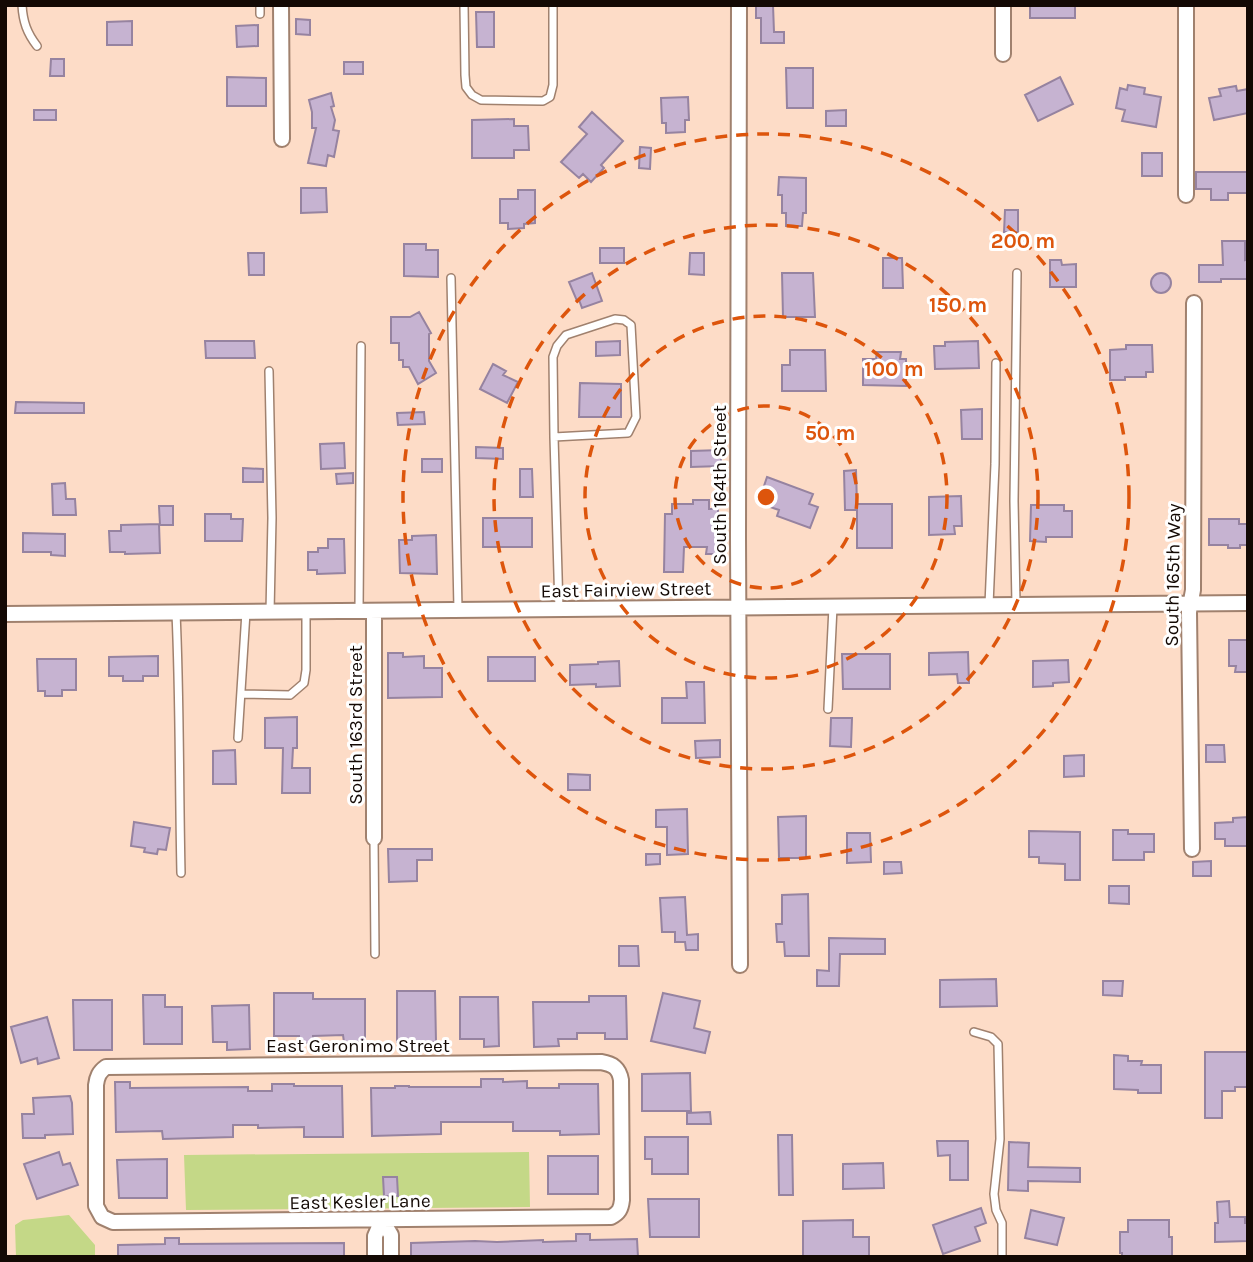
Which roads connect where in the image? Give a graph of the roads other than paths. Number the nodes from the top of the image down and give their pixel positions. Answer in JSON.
{"nodes":[{"id":1,"x":22,"y":5,"type":"edge"},
{"id":2,"x":260,"y":5,"type":"edge"},
{"id":3,"x":281,"y":5,"type":"edge"},
{"id":4,"x":464,"y":5,"type":"edge"},
{"id":5,"x":553,"y":5,"type":"edge"},
{"id":6,"x":739,"y":5,"type":"edge"},
{"id":7,"x":1003,"y":5,"type":"edge"},
{"id":8,"x":1186,"y":5,"type":"edge"},
{"id":9,"x":260,"y":14,"type":"dead end"},
{"id":10,"x":37,"y":47,"type":"dead end"},
{"id":11,"x":1003,"y":54,"type":"dead end"},
{"id":12,"x":282,"y":139,"type":"dead end"},
{"id":13,"x":1186,"y":195,"type":"dead end"},
{"id":14,"x":1017,"y":274,"type":"dead end"},
{"id":15,"x":451,"y":278,"type":"dead end"},
{"id":16,"x":1194,"y":303,"type":"dead end"},
{"id":17,"x":361,"y":346,"type":"dead end"},
{"id":18,"x":996,"y":363,"type":"dead end"},
{"id":19,"x":269,"y":371,"type":"dead end"},
{"id":20,"x":554,"y":437,"type":"junction"},
{"id":21,"x":1248,"y":603,"type":"edge"},
{"id":22,"x":1191,"y":604,"type":"junction"},
{"id":23,"x":989,"y":605,"type":"junction"},
{"id":24,"x":1016,"y":605,"type":"junction"},
{"id":25,"x":833,"y":607,"type":"junction"},
{"id":26,"x":739,"y":608,"type":"junction"},
{"id":27,"x":559,"y":609,"type":"junction"},
{"id":28,"x":458,"y":610,"type":"junction"},
{"id":29,"x":306,"y":611,"type":"junction"},
{"id":30,"x":367,"y":611,"type":"junction"},
{"id":31,"x":246,"y":612,"type":"junction"},
{"id":32,"x":270,"y":612,"type":"junction"},
{"id":33,"x":176,"y":613,"type":"junction"},
{"id":34,"x":5,"y":614,"type":"edge"},
{"id":35,"x":241,"y":694,"type":"junction"},
{"id":36,"x":828,"y":709,"type":"dead end"},
{"id":37,"x":238,"y":738,"type":"dead end"},
{"id":38,"x":374,"y":838,"type":"joint"},
{"id":39,"x":1192,"y":849,"type":"dead end"},
{"id":40,"x":181,"y":873,"type":"dead end"},
{"id":41,"x":375,"y":954,"type":"dead end"},
{"id":42,"x":740,"y":965,"type":"dead end"},
{"id":43,"x":974,"y":1032,"type":"dead end"},
{"id":44,"x":618,"y":1213,"type":"joint"},
{"id":45,"x":102,"y":1217,"type":"joint"},
{"id":46,"x":382,"y":1220,"type":"junction"},
{"id":47,"x":375,"y":1257,"type":"edge"},
{"id":48,"x":391,"y":1257,"type":"edge"},
{"id":49,"x":1002,"y":1257,"type":"edge"}],
"edges":[{"from":1,"to":10,"type":"lane"},
{"from":2,"to":9,"type":"lane"},
{"from":3,"to":12,"type":"street"},
{"from":4,"to":5,"type":"lane"},
{"from":6,"to":26,"type":"street","name":"South 164th Street"},
{"from":7,"to":11,"type":"street"},
{"from":8,"to":13,"type":"street"},
{"from":14,"to":24,"type":"lane"},
{"from":15,"to":28,"type":"lane"},
{"from":16,"to":22,"type":"street","name":"South 165th Way"},
{"from":17,"to":30,"type":"lane"},
{"from":18,"to":23,"type":"lane"},
{"from":19,"to":32,"type":"lane"},
{"from":20,"to":20,"type":"lane"},
{"from":20,"to":27,"type":"lane"},
{"from":21,"to":22,"type":"street","name":"East Fairview Street"},
{"from":22,"to":24,"type":"street","name":"East Fairview Street"},
{"from":22,"to":39,"type":"street","name":"South 165th Way"},
{"from":23,"to":24,"type":"street","name":"East Fairview Street"},
{"from":23,"to":25,"type":"street","name":"East Fairview Street"},
{"from":25,"to":26,"type":"street","name":"East Fairview Street"},
{"from":25,"to":36,"type":"lane"},
{"from":26,"to":27,"type":"street","name":"East Fairview Street"},
{"from":26,"to":42,"type":"street","name":"South 164th Street"},
{"from":27,"to":28,"type":"street","name":"East Fairview Street"},
{"from":28,"to":30,"type":"street","name":"East Fairview Street"},
{"from":29,"to":30,"type":"street","name":"East Fairview Street"},
{"from":29,"to":32,"type":"street","name":"East Fairview Street"},
{"from":29,"to":35,"type":"lane"},
{"from":30,"to":38,"type":"street","name":"South 163rd Street"},
{"from":31,"to":32,"type":"street","name":"East Fairview Street"},
{"from":31,"to":33,"type":"street","name":"East Fairview Street"},
{"from":31,"to":35,"type":"lane"},
{"from":33,"to":34,"type":"street","name":"East Fairview Street"},
{"from":33,"to":40,"type":"lane"},
{"from":35,"to":37,"type":"lane"},
{"from":38,"to":41,"type":"lane"},
{"from":43,"to":49,"type":"lane"},
{"from":44,"to":45,"type":"street","name":"East Geronimo Street"},
{"from":44,"to":46,"type":"street","name":"East Kesler Lane"},
{"from":45,"to":46,"type":"street","name":"East Kesler Lane"},
{"from":46,"to":47,"type":"street"},
{"from":46,"to":48,"type":"street"}]}
